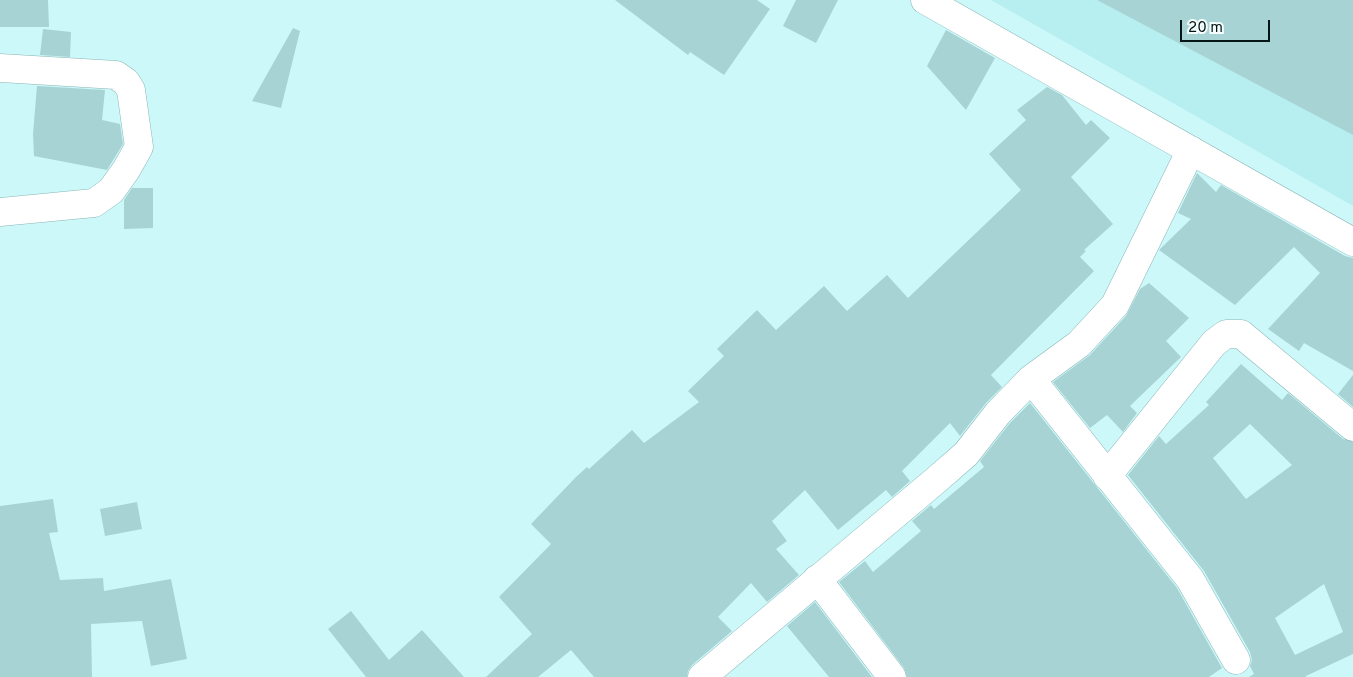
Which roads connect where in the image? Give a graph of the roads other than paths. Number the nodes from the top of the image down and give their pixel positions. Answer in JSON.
{"nodes":[{"id":1,"x":925,"y":0,"type":"edge"},
{"id":2,"x":0,"y":68,"type":"edge"},
{"id":3,"x":1191,"y":150,"type":"junction"},
{"id":4,"x":0,"y":212,"type":"edge"},
{"id":5,"x":1353,"y":242,"type":"edge"},
{"id":6,"x":1030,"y":379,"type":"junction"},
{"id":7,"x":1353,"y":427,"type":"edge"},
{"id":8,"x":1106,"y":476,"type":"junction"},
{"id":9,"x":817,"y":579,"type":"junction"},
{"id":10,"x":1236,"y":660,"type":"dead end"},
{"id":11,"x":702,"y":677,"type":"edge"},
{"id":12,"x":892,"y":677,"type":"edge"}],
"edges":[{"from":1,"to":3,"type":"street"},
{"from":2,"to":4,"type":"street"},
{"from":3,"to":5,"type":"street"},
{"from":3,"to":6,"type":"street"},
{"from":6,"to":8,"type":"street"},
{"from":6,"to":9,"type":"street"},
{"from":7,"to":8,"type":"street"},
{"from":8,"to":10,"type":"street"},
{"from":9,"to":11,"type":"street"},
{"from":9,"to":12,"type":"street"}]}
